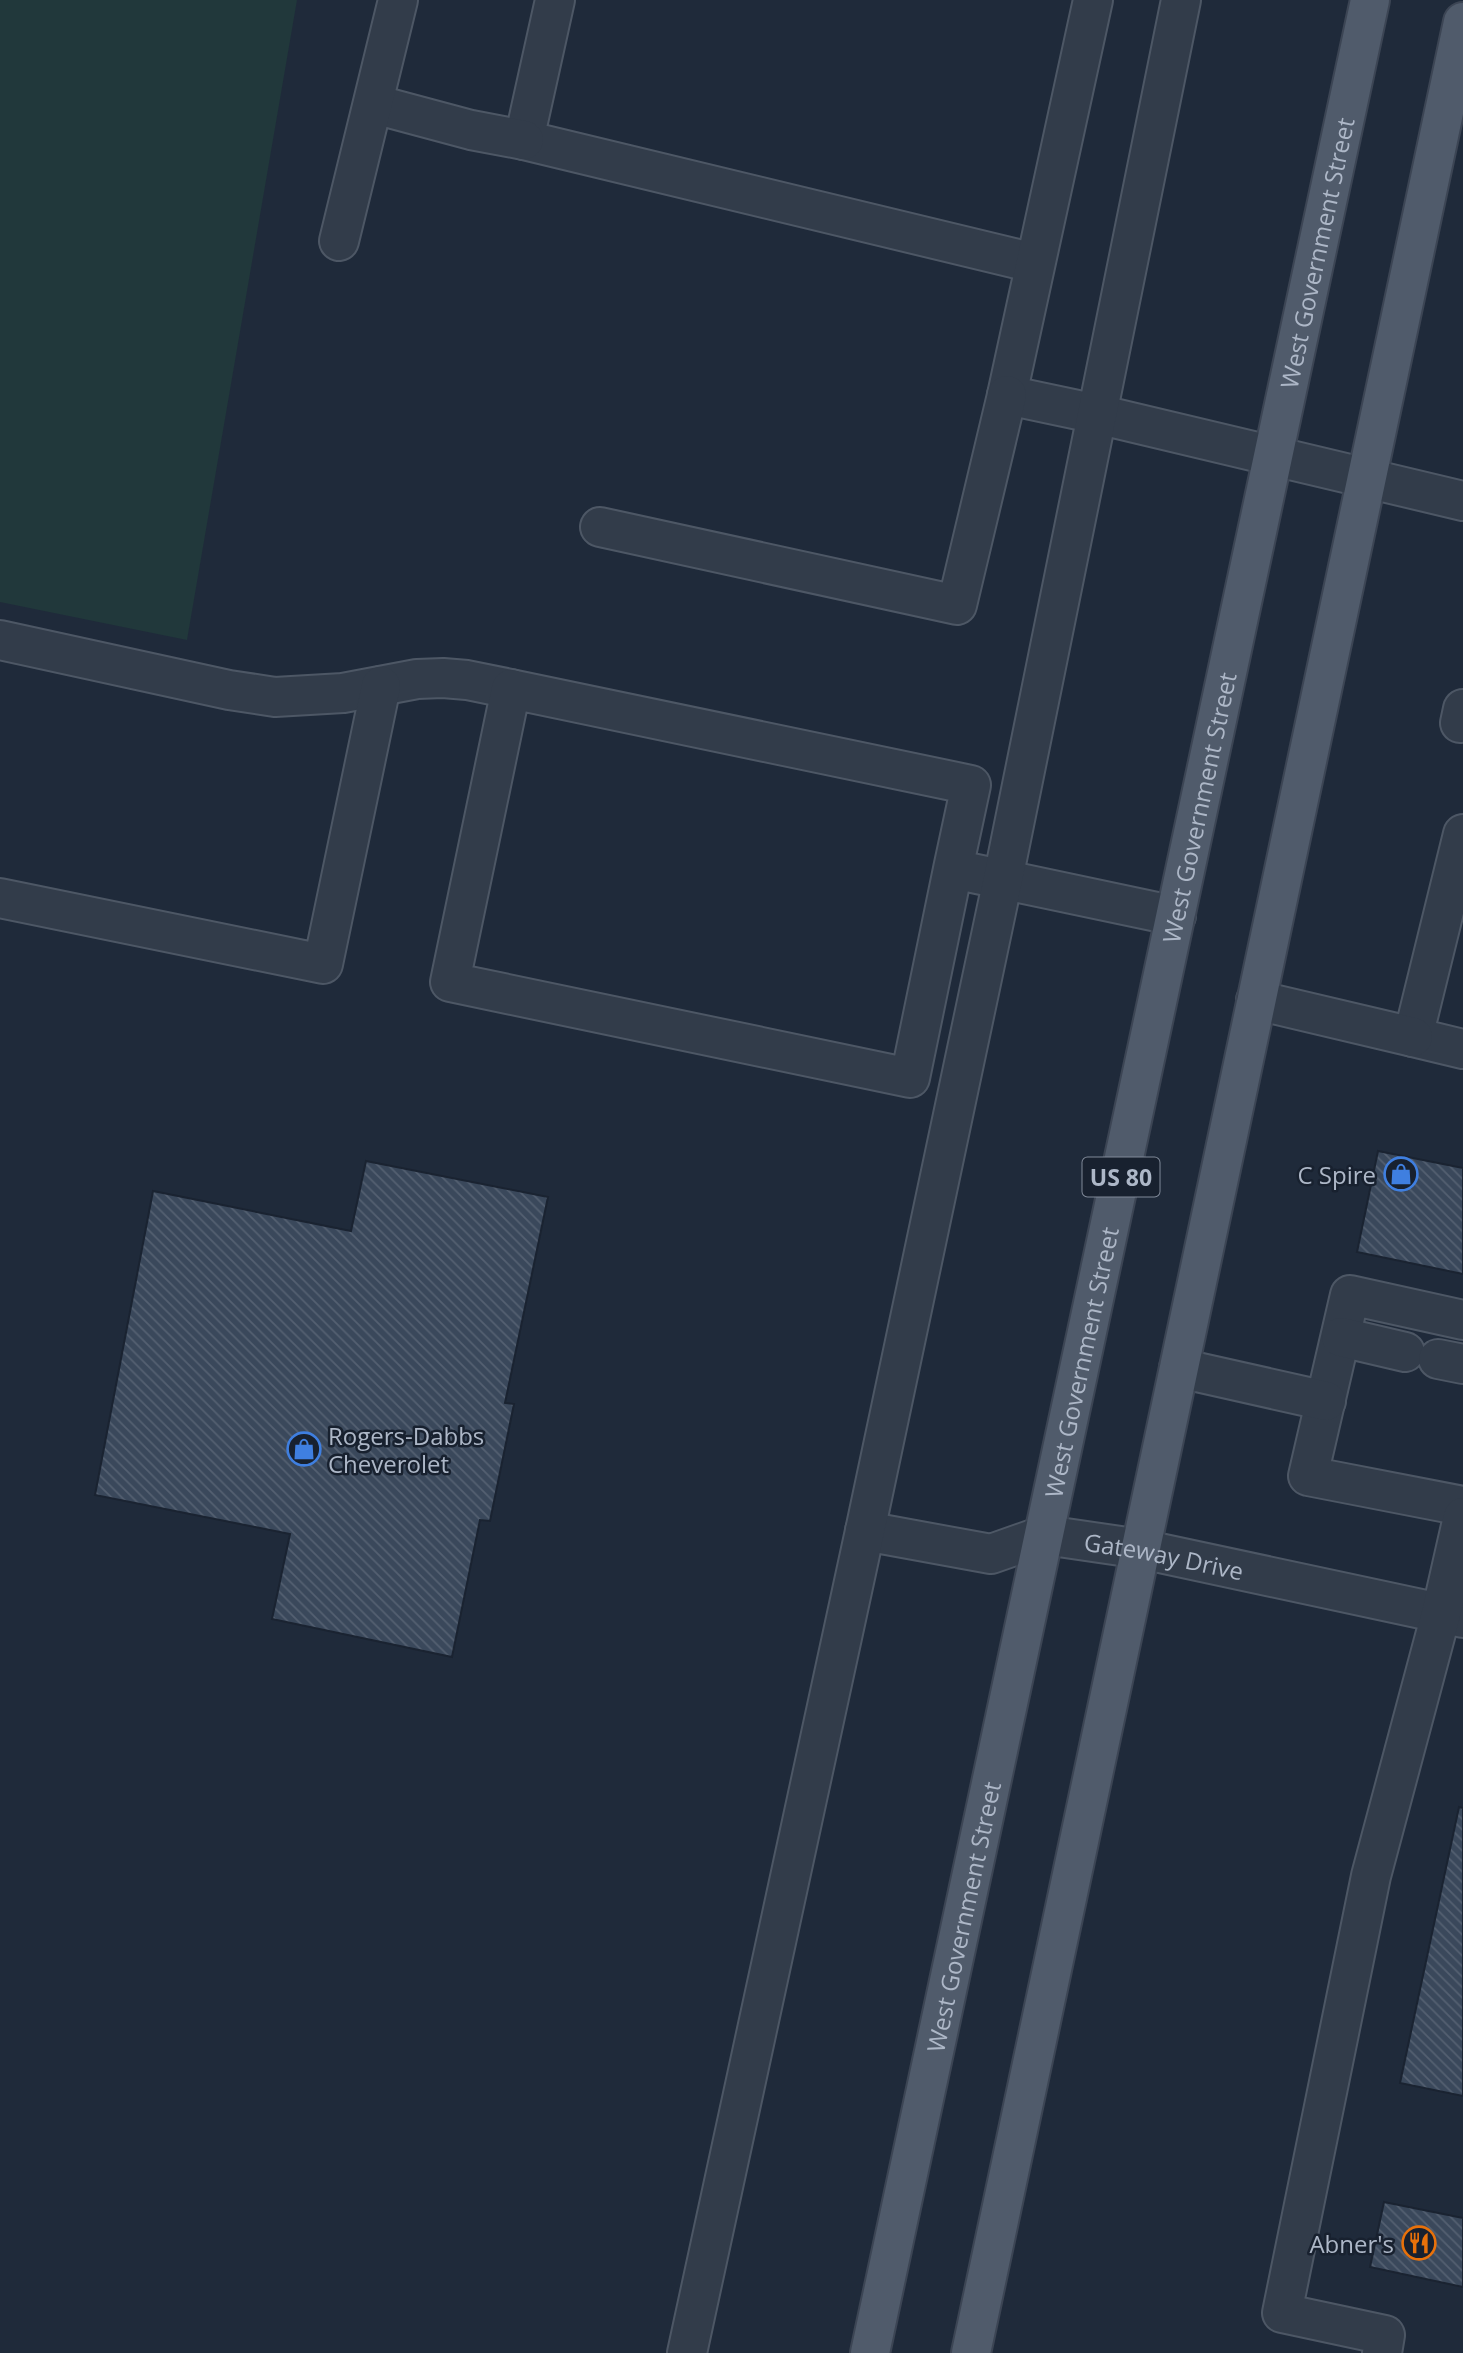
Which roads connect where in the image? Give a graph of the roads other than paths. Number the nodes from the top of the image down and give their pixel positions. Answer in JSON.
{"nodes":[{"id":1,"x":398,"y":0,"type":"edge"},
{"id":2,"x":555,"y":0,"type":"edge"},
{"id":3,"x":1093,"y":0,"type":"edge"},
{"id":4,"x":1181,"y":0,"type":"edge"},
{"id":5,"x":1370,"y":0,"type":"edge"},
{"id":6,"x":1463,"y":22,"type":"edge"},
{"id":7,"x":374,"y":104,"type":"junction"},
{"id":8,"x":524,"y":140,"type":"junction"},
{"id":9,"x":339,"y":241,"type":"dead end"},
{"id":10,"x":1034,"y":263,"type":"junction"},
{"id":11,"x":1007,"y":395,"type":"junction"},
{"id":12,"x":1097,"y":414,"type":"junction"},
{"id":13,"x":1273,"y":456,"type":"junction"},
{"id":14,"x":1367,"y":478,"type":"junction"},
{"id":15,"x":1463,"y":501,"type":"edge"},
{"id":16,"x":600,"y":527,"type":"dead end"},
{"id":17,"x":0,"y":640,"type":"edge"},
{"id":18,"x":381,"y":686,"type":"junction"},
{"id":19,"x":512,"y":689,"type":"junction"},
{"id":20,"x":1463,"y":834,"type":"edge"},
{"id":21,"x":953,"y":869,"type":"junction"},
{"id":22,"x":1003,"y":879,"type":"junction"},
{"id":23,"x":0,"y":898,"type":"edge"},
{"id":24,"x":1176,"y":916,"type":"junction"},
{"id":25,"x":1256,"y":1000,"type":"junction"},
{"id":26,"x":1413,"y":1037,"type":"junction"},
{"id":27,"x":1463,"y":1049,"type":"edge"},
{"id":28,"x":1463,"y":1320,"type":"edge"},
{"id":29,"x":1341,"y":1337,"type":"junction"},
{"id":30,"x":1435,"y":1358,"type":"edge"},
{"id":31,"x":1179,"y":1368,"type":"junction"},
{"id":32,"x":1325,"y":1401,"type":"junction"},
{"id":33,"x":1463,"y":1506,"type":"edge"},
{"id":34,"x":1463,"y":1517,"type":"edge"},
{"id":35,"x":865,"y":1531,"type":"junction"},
{"id":36,"x":1045,"y":1535,"type":"junction"},
{"id":37,"x":1141,"y":1549,"type":"junction"},
{"id":38,"x":1452,"y":1616,"type":"edge"},
{"id":39,"x":1383,"y":2344,"type":"edge"},
{"id":40,"x":687,"y":2353,"type":"edge"},
{"id":41,"x":870,"y":2353,"type":"edge"},
{"id":42,"x":971,"y":2353,"type":"edge"}],
"edges":[{"from":1,"to":7,"type":"street"},
{"from":2,"to":8,"type":"street"},
{"from":3,"to":10,"type":"street"},
{"from":4,"to":12,"type":"street"},
{"from":5,"to":13,"type":"main road","name":"West Government Street","number":"US 80"},
{"from":6,"to":14,"type":"main road"},
{"from":7,"to":8,"type":"street"},
{"from":7,"to":9,"type":"street"},
{"from":8,"to":10,"type":"street"},
{"from":10,"to":11,"type":"street"},
{"from":11,"to":12,"type":"street"},
{"from":11,"to":16,"type":"street"},
{"from":12,"to":13,"type":"street"},
{"from":12,"to":22,"type":"street"},
{"from":13,"to":14,"type":"street"},
{"from":13,"to":24,"type":"main road","name":"West Government Street","number":"US 80"},
{"from":14,"to":15,"type":"street"},
{"from":14,"to":25,"type":"main road"},
{"from":17,"to":18,"type":"street"},
{"from":18,"to":19,"type":"street"},
{"from":18,"to":23,"type":"street"},
{"from":19,"to":21,"type":"street"},
{"from":19,"to":21,"type":"street"},
{"from":20,"to":26,"type":"street"},
{"from":21,"to":22,"type":"street"},
{"from":22,"to":24,"type":"street"},
{"from":22,"to":35,"type":"street"},
{"from":24,"to":36,"type":"main road","name":"West Government Street","number":"US 80"},
{"from":25,"to":26,"type":"street"},
{"from":25,"to":31,"type":"main road"},
{"from":26,"to":27,"type":"street"},
{"from":28,"to":29,"type":"street"},
{"from":29,"to":30,"type":"street"},
{"from":29,"to":32,"type":"street"},
{"from":31,"to":32,"type":"street"},
{"from":31,"to":37,"type":"main road"},
{"from":32,"to":33,"type":"street"},
{"from":34,"to":38,"type":"street"},
{"from":35,"to":36,"type":"street","name":"Gateway Drive"},
{"from":35,"to":40,"type":"street"},
{"from":36,"to":37,"type":"street","name":"Gateway Drive"},
{"from":36,"to":41,"type":"main road","name":"West Government Street","number":"US 80"},
{"from":37,"to":38,"type":"street","name":"Gateway Drive"},
{"from":37,"to":42,"type":"main road"},
{"from":38,"to":39,"type":"street"}]}
